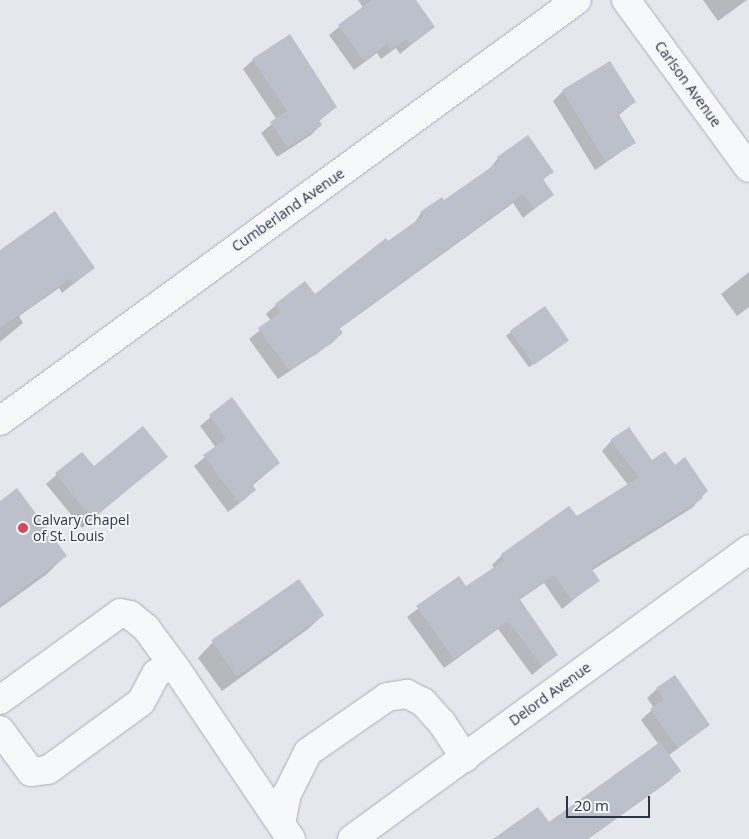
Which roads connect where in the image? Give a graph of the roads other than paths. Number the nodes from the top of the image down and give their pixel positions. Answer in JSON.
{"nodes":[{"id":1,"x":577,"y":0,"type":"edge"},
{"id":2,"x":626,"y":0,"type":"edge"},
{"id":3,"x":749,"y":168,"type":"edge"},
{"id":4,"x":0,"y":420,"type":"edge"},
{"id":5,"x":749,"y":549,"type":"edge"},
{"id":6,"x":171,"y":663,"type":"junction"},
{"id":7,"x":0,"y":700,"type":"edge"},
{"id":8,"x":0,"y":730,"type":"edge"},
{"id":9,"x":464,"y":758,"type":"junction"},
{"id":10,"x":286,"y":831,"type":"edge"},
{"id":11,"x":352,"y":839,"type":"edge"}],
"edges":[{"from":1,"to":4,"type":"street","name":"Cumberland Avenue"},
{"from":2,"to":3,"type":"street","name":"Carlson Avenue"},
{"from":5,"to":9,"type":"street","name":"Delord Avenue"},
{"from":6,"to":7,"type":"street"},
{"from":6,"to":8,"type":"street"},
{"from":6,"to":10,"type":"street"},
{"from":9,"to":10,"type":"street"},
{"from":9,"to":11,"type":"street","name":"Delord Avenue"}]}
